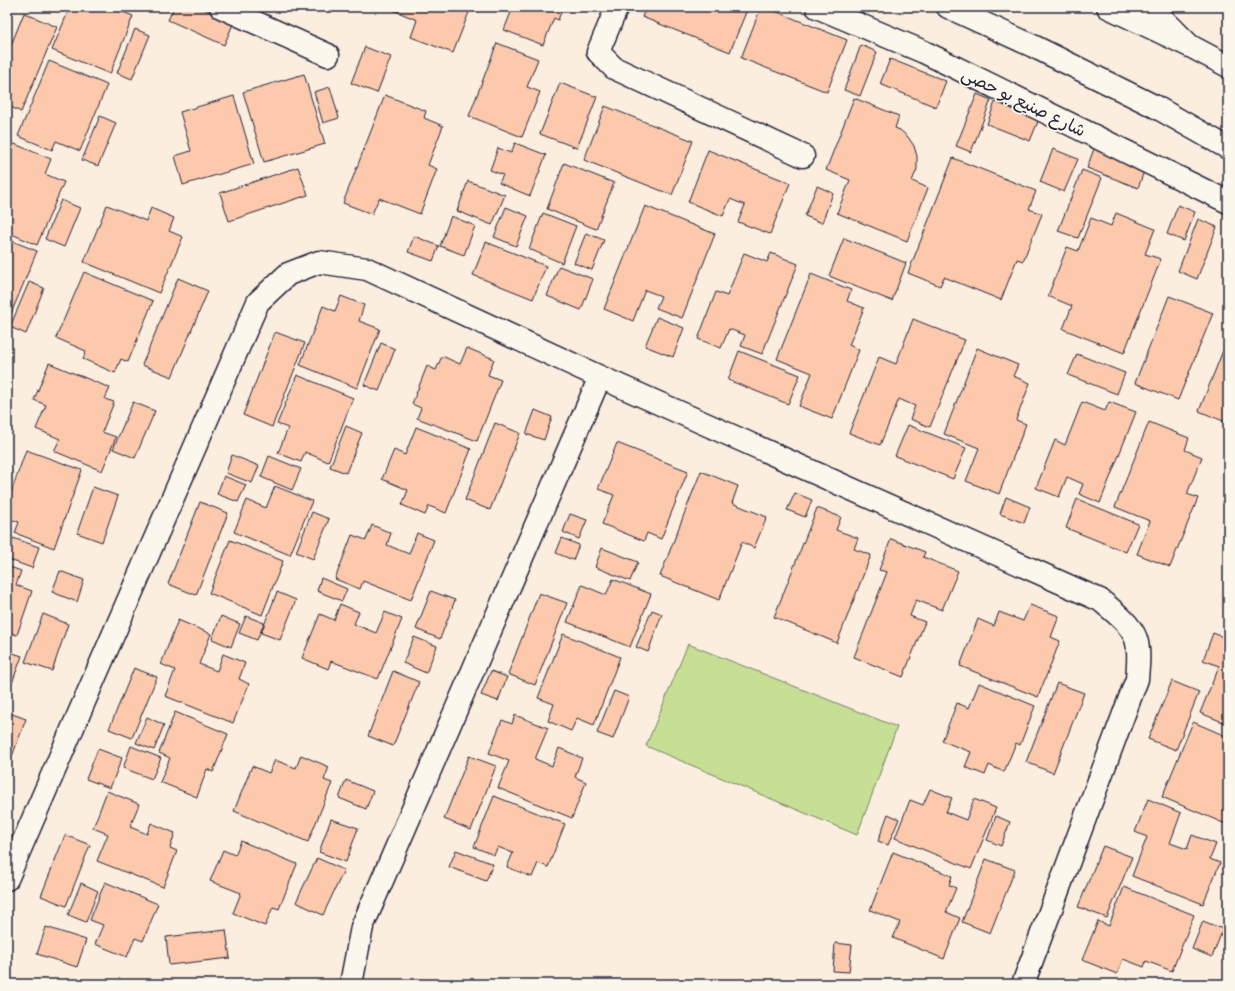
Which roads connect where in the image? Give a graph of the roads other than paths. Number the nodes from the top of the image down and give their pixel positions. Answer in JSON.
{"nodes":[{"id":1,"x":221,"y":7,"type":"edge"},
{"id":2,"x":617,"y":7,"type":"edge"},
{"id":3,"x":817,"y":7,"type":"edge"},
{"id":4,"x":948,"y":7,"type":"edge"},
{"id":5,"x":1108,"y":7,"type":"edge"},
{"id":6,"x":1151,"y":7,"type":"edge"},
{"id":7,"x":1192,"y":47,"type":"junction"},
{"id":8,"x":328,"y":55,"type":"dead end"},
{"id":9,"x":1228,"y":66,"type":"edge"},
{"id":10,"x":1228,"y":148,"type":"edge"},
{"id":11,"x":804,"y":156,"type":"dead end"},
{"id":12,"x":1228,"y":202,"type":"edge"},
{"id":13,"x":600,"y":377,"type":"junction"},
{"id":14,"x":7,"y":879,"type":"edge"},
{"id":15,"x":352,"y":984,"type":"edge"},
{"id":16,"x":1023,"y":984,"type":"edge"}],
"edges":[{"from":1,"to":8,"type":"street"},
{"from":2,"to":11,"type":"street"},
{"from":3,"to":12,"type":"street","name":"شارع صنيع بو حصى"},
{"from":4,"to":10,"type":"street"},
{"from":5,"to":7,"type":"street"},
{"from":6,"to":7,"type":"street"},
{"from":7,"to":9,"type":"street"},
{"from":13,"to":14,"type":"street"},
{"from":13,"to":15,"type":"street"},
{"from":13,"to":16,"type":"street"}]}
